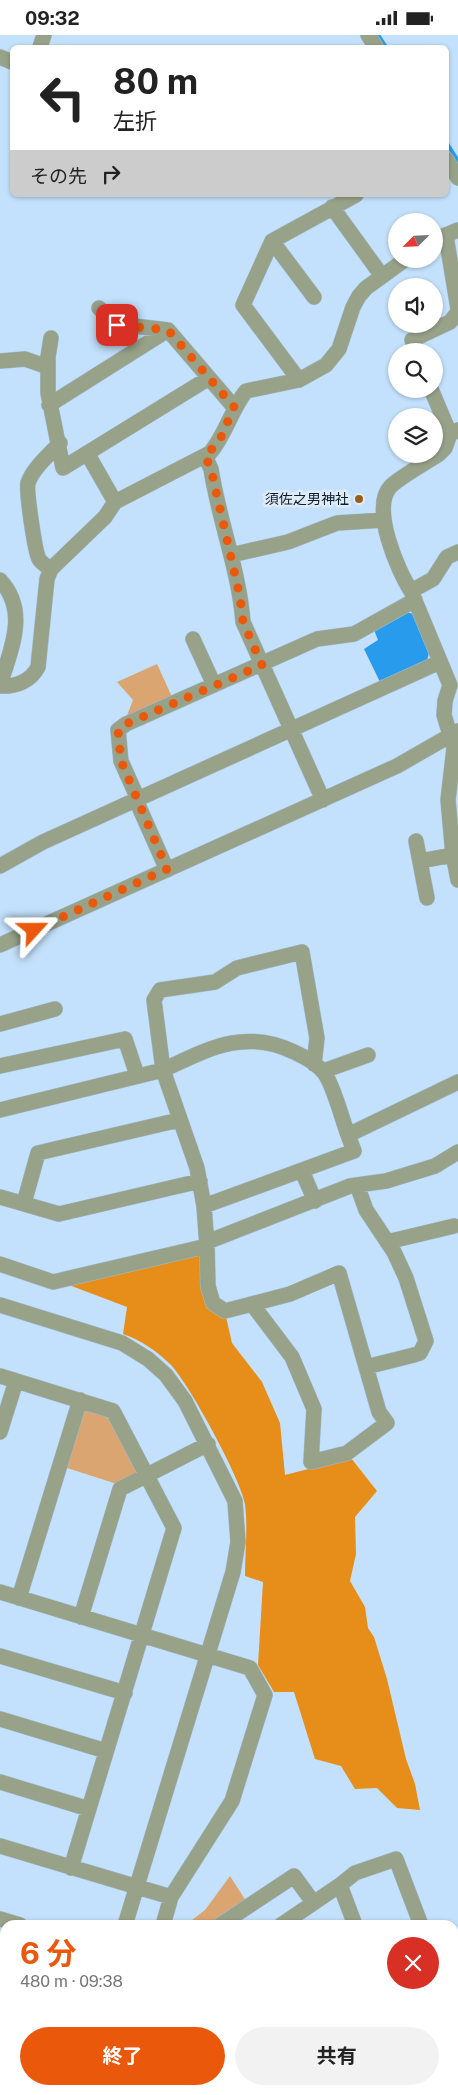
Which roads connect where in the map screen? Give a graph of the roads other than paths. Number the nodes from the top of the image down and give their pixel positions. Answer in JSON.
{"nodes":[{"id":1,"x":449,"y":164,"type":"edge"},
{"id":2,"x":458,"y":178,"type":"edge"},
{"id":3,"x":352,"y":197,"type":"edge"},
{"id":4,"x":332,"y":207,"type":"junction"},
{"id":5,"x":446,"y":235,"type":"edge"},
{"id":6,"x":272,"y":241,"type":"junction"},
{"id":7,"x":393,"y":268,"type":"edge"},
{"id":8,"x":382,"y":276,"type":"junction"},
{"id":9,"x":314,"y":297,"type":"dead end"},
{"id":10,"x":99,"y":308,"type":"dead end"},
{"id":11,"x":458,"y":310,"type":"edge"},
{"id":12,"x":168,"y":330,"type":"junction"},
{"id":13,"x":51,"y":338,"type":"dead end"},
{"id":14,"x":413,"y":343,"type":"edge"},
{"id":15,"x":0,"y":361,"type":"edge"},
{"id":16,"x":48,"y":367,"type":"junction"},
{"id":17,"x":209,"y":378,"type":"junction"},
{"id":18,"x":299,"y":380,"type":"junction"},
{"id":19,"x":436,"y":398,"type":"edge"},
{"id":20,"x":49,"y":405,"type":"junction"},
{"id":21,"x":234,"y":407,"type":"junction"},
{"id":22,"x":454,"y":432,"type":"edge"},
{"id":23,"x":60,"y":443,"type":"junction"},
{"id":24,"x":87,"y":453,"type":"junction"},
{"id":25,"x":205,"y":456,"type":"junction"},
{"id":26,"x":115,"y":501,"type":"junction"},
{"id":27,"x":384,"y":520,"type":"junction"},
{"id":28,"x":458,"y":552,"type":"edge"},
{"id":29,"x":231,"y":555,"type":"junction"},
{"id":30,"x":51,"y":569,"type":"junction"},
{"id":31,"x":0,"y":580,"type":"edge"},
{"id":32,"x":413,"y":596,"type":"junction"},
{"id":33,"x":193,"y":639,"type":"dead end"},
{"id":34,"x":440,"y":662,"type":"junction"},
{"id":35,"x":262,"y":665,"type":"junction"},
{"id":36,"x":0,"y":685,"type":"edge"},
{"id":37,"x":214,"y":685,"type":"junction"},
{"id":38,"x":292,"y":729,"type":"junction"},
{"id":39,"x":454,"y":733,"type":"edge"},
{"id":40,"x":137,"y":799,"type":"junction"},
{"id":41,"x":323,"y":800,"type":"junction"},
{"id":42,"x":416,"y":841,"type":"dead end"},
{"id":43,"x":420,"y":861,"type":"junction"},
{"id":44,"x":0,"y":866,"type":"edge"},
{"id":45,"x":167,"y":869,"type":"junction"},
{"id":46,"x":456,"y":869,"type":"edge"},
{"id":47,"x":427,"y":899,"type":"dead end"},
{"id":48,"x":0,"y":945,"type":"edge"},
{"id":49,"x":55,"y":1009,"type":"dead end"},
{"id":50,"x":0,"y":1024,"type":"edge"},
{"id":51,"x":368,"y":1055,"type":"dead end"},
{"id":52,"x":0,"y":1066,"type":"edge"},
{"id":53,"x":163,"y":1069,"type":"junction"},
{"id":54,"x":319,"y":1069,"type":"junction"},
{"id":55,"x":137,"y":1075,"type":"junction"},
{"id":56,"x":458,"y":1082,"type":"edge"},
{"id":57,"x":0,"y":1110,"type":"edge"},
{"id":58,"x":180,"y":1120,"type":"junction"},
{"id":59,"x":348,"y":1135,"type":"junction"},
{"id":60,"x":458,"y":1152,"type":"edge"},
{"id":61,"x":302,"y":1171,"type":"junction"},
{"id":62,"x":200,"y":1181,"type":"junction"},
{"id":63,"x":357,"y":1185,"type":"junction"},
{"id":64,"x":0,"y":1197,"type":"edge"},
{"id":65,"x":315,"y":1201,"type":"junction"},
{"id":66,"x":24,"y":1203,"type":"junction"},
{"id":67,"x":204,"y":1206,"type":"junction"},
{"id":68,"x":454,"y":1227,"type":"dead end"},
{"id":69,"x":387,"y":1242,"type":"junction"},
{"id":70,"x":207,"y":1244,"type":"junction"},
{"id":71,"x":0,"y":1265,"type":"edge"},
{"id":72,"x":252,"y":1304,"type":"junction"},
{"id":73,"x":0,"y":1305,"type":"edge"},
{"id":74,"x":366,"y":1367,"type":"junction"},
{"id":75,"x":0,"y":1376,"type":"edge"},
{"id":76,"x":16,"y":1381,"type":"junction"},
{"id":77,"x":80,"y":1400,"type":"junction"},
{"id":78,"x":0,"y":1431,"type":"edge"},
{"id":79,"x":208,"y":1444,"type":"junction"},
{"id":80,"x":148,"y":1475,"type":"junction"},
{"id":81,"x":0,"y":1592,"type":"edge"},
{"id":82,"x":19,"y":1598,"type":"junction"},
{"id":83,"x":81,"y":1617,"type":"junction"},
{"id":84,"x":142,"y":1635,"type":"junction"},
{"id":85,"x":206,"y":1654,"type":"junction"},
{"id":86,"x":0,"y":1656,"type":"edge"},
{"id":87,"x":125,"y":1693,"type":"junction"},
{"id":88,"x":0,"y":1719,"type":"edge"},
{"id":89,"x":106,"y":1751,"type":"junction"},
{"id":90,"x":0,"y":1782,"type":"edge"},
{"id":91,"x":89,"y":1809,"type":"junction"},
{"id":92,"x":0,"y":1846,"type":"edge"},
{"id":93,"x":71,"y":1868,"type":"junction"},
{"id":94,"x":340,"y":1885,"type":"junction"},
{"id":95,"x":136,"y":1887,"type":"junction"},
{"id":96,"x":171,"y":1897,"type":"junction"},
{"id":97,"x":312,"y":1902,"type":"junction"},
{"id":98,"x":126,"y":1920,"type":"edge"},
{"id":99,"x":164,"y":1920,"type":"edge"},
{"id":100,"x":228,"y":1920,"type":"edge"},
{"id":101,"x":289,"y":1920,"type":"edge"},
{"id":102,"x":353,"y":1920,"type":"edge"},
{"id":103,"x":419,"y":1920,"type":"edge"}],
"edges":[{"from":1,"to":2,"type":"street"},
{"from":3,"to":4,"type":"street"},
{"from":4,"to":6,"type":"street"},
{"from":4,"to":8,"type":"street"},
{"from":5,"to":11,"type":"street"},
{"from":6,"to":9,"type":"street"},
{"from":6,"to":18,"type":"street"},
{"from":7,"to":8,"type":"street"},
{"from":8,"to":18,"type":"street"},
{"from":10,"to":12,"type":"street"},
{"from":11,"to":14,"type":"street"},
{"from":12,"to":17,"type":"street"},
{"from":12,"to":20,"type":"street"},
{"from":13,"to":16,"type":"street"},
{"from":15,"to":16,"type":"street"},
{"from":16,"to":20,"type":"street"},
{"from":17,"to":21,"type":"street"},
{"from":17,"to":24,"type":"street"},
{"from":18,"to":21,"type":"street"},
{"from":19,"to":22,"type":"street"},
{"from":20,"to":23,"type":"street"},
{"from":21,"to":25,"type":"street"},
{"from":22,"to":27,"type":"street"},
{"from":23,"to":24,"type":"street"},
{"from":23,"to":30,"type":"street"},
{"from":24,"to":26,"type":"street"},
{"from":25,"to":26,"type":"street"},
{"from":25,"to":29,"type":"street"},
{"from":26,"to":30,"type":"street"},
{"from":27,"to":29,"type":"street"},
{"from":27,"to":32,"type":"street"},
{"from":28,"to":32,"type":"street"},
{"from":29,"to":35,"type":"street"},
{"from":30,"to":36,"type":"street"},
{"from":31,"to":36,"type":"street"},
{"from":32,"to":34,"type":"street"},
{"from":32,"to":35,"type":"street"},
{"from":33,"to":37,"type":"street"},
{"from":34,"to":38,"type":"street"},
{"from":34,"to":39,"type":"street"},
{"from":35,"to":37,"type":"street"},
{"from":35,"to":38,"type":"street"},
{"from":37,"to":40,"type":"street"},
{"from":38,"to":40,"type":"street"},
{"from":38,"to":41,"type":"street"},
{"from":39,"to":41,"type":"street"},
{"from":39,"to":46,"type":"street"},
{"from":40,"to":44,"type":"street"},
{"from":40,"to":45,"type":"street"},
{"from":41,"to":45,"type":"street"},
{"from":42,"to":43,"type":"street"},
{"from":43,"to":46,"type":"street"},
{"from":43,"to":47,"type":"street"},
{"from":45,"to":48,"type":"street"},
{"from":49,"to":50,"type":"street"},
{"from":51,"to":54,"type":"street"},
{"from":52,"to":55,"type":"street"},
{"from":53,"to":54,"type":"street"},
{"from":53,"to":54,"type":"street"},
{"from":53,"to":55,"type":"street"},
{"from":53,"to":58,"type":"street"},
{"from":54,"to":59,"type":"street"},
{"from":55,"to":57,"type":"street"},
{"from":56,"to":59,"type":"street"},
{"from":58,"to":62,"type":"street"},
{"from":58,"to":66,"type":"street"},
{"from":59,"to":61,"type":"street"},
{"from":60,"to":63,"type":"street"},
{"from":61,"to":65,"type":"street"},
{"from":61,"to":67,"type":"street"},
{"from":62,"to":66,"type":"street"},
{"from":62,"to":67,"type":"street"},
{"from":63,"to":65,"type":"street"},
{"from":63,"to":69,"type":"street"},
{"from":64,"to":66,"type":"street"},
{"from":65,"to":70,"type":"street"},
{"from":67,"to":70,"type":"street"},
{"from":68,"to":69,"type":"street"},
{"from":69,"to":74,"type":"street"},
{"from":70,"to":71,"type":"street"},
{"from":70,"to":72,"type":"street"},
{"from":72,"to":74,"type":"street"},
{"from":72,"to":74,"type":"street"},
{"from":73,"to":79,"type":"street"},
{"from":75,"to":76,"type":"street"},
{"from":76,"to":77,"type":"street"},
{"from":76,"to":78,"type":"street"},
{"from":77,"to":80,"type":"street"},
{"from":77,"to":82,"type":"street"},
{"from":79,"to":80,"type":"street"},
{"from":79,"to":85,"type":"street"},
{"from":80,"to":83,"type":"street"},
{"from":80,"to":84,"type":"street"},
{"from":81,"to":82,"type":"street"},
{"from":82,"to":83,"type":"street"},
{"from":83,"to":84,"type":"street"},
{"from":84,"to":85,"type":"street"},
{"from":84,"to":87,"type":"street"},
{"from":85,"to":95,"type":"street"},
{"from":85,"to":96,"type":"street"},
{"from":86,"to":87,"type":"street"},
{"from":87,"to":89,"type":"street"},
{"from":88,"to":89,"type":"street"},
{"from":89,"to":91,"type":"street"},
{"from":90,"to":91,"type":"street"},
{"from":91,"to":93,"type":"street"},
{"from":92,"to":93,"type":"street"},
{"from":93,"to":95,"type":"street"},
{"from":94,"to":97,"type":"street"},
{"from":94,"to":102,"type":"street"},
{"from":94,"to":103,"type":"street"},
{"from":95,"to":96,"type":"street"},
{"from":95,"to":98,"type":"street"},
{"from":96,"to":99,"type":"street"},
{"from":97,"to":100,"type":"street"},
{"from":97,"to":101,"type":"street"}]}
